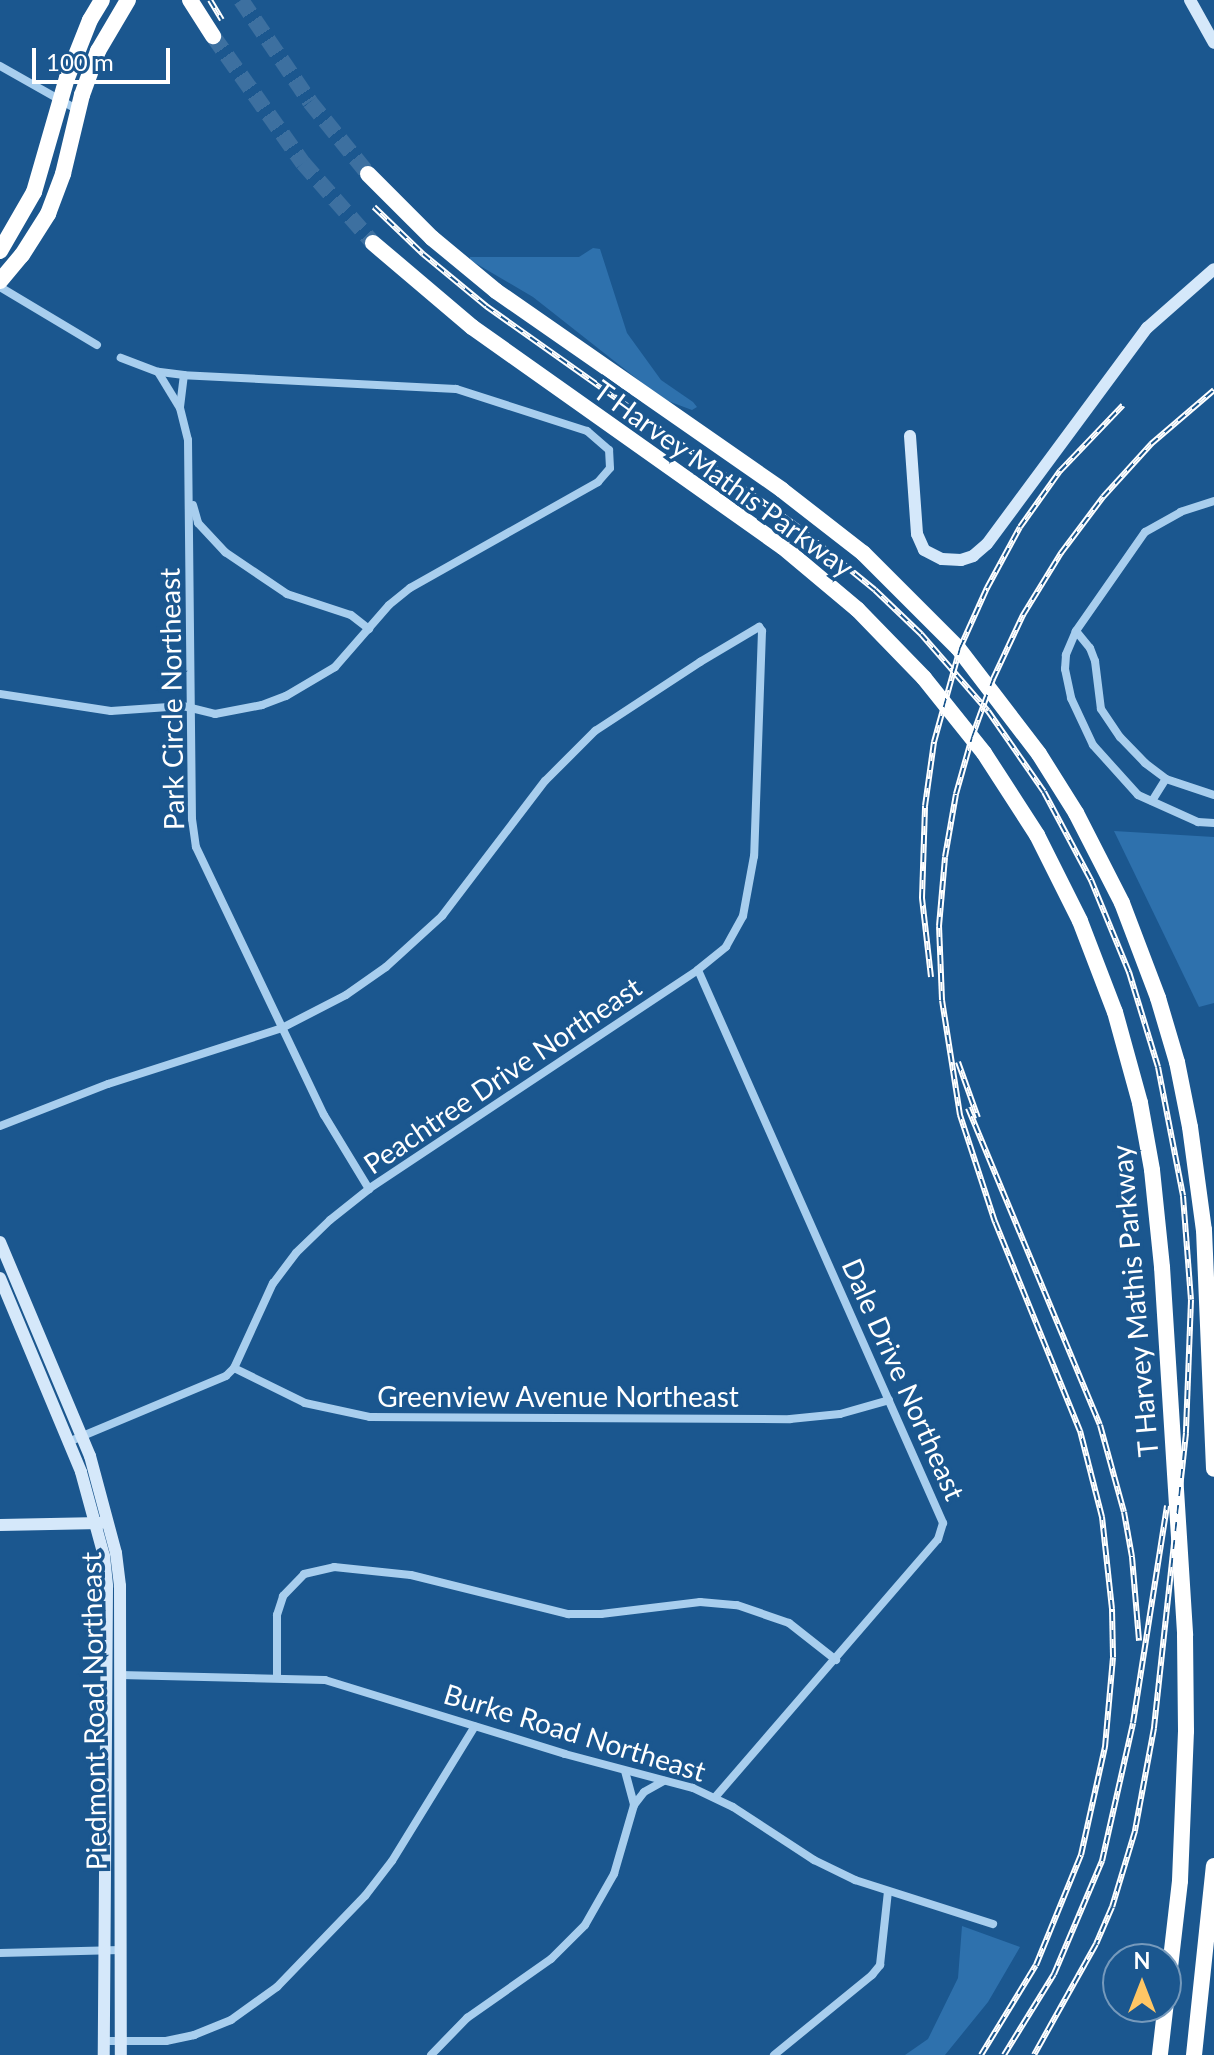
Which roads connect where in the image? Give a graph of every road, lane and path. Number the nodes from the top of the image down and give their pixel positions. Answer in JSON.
{"nodes":[{"id":1,"x":102,"y":0,"type":"edge"},
{"id":2,"x":128,"y":0,"type":"edge"},
{"id":3,"x":190,"y":0,"type":"edge"},
{"id":4,"x":1190,"y":0,"type":"edge"},
{"id":5,"x":213,"y":36,"type":"tunnel mouth"},
{"id":6,"x":1214,"y":42,"type":"edge"},
{"id":7,"x":0,"y":66,"type":"edge"},
{"id":8,"x":59,"y":102,"type":"junction"},
{"id":9,"x":78,"y":110,"type":"junction"},
{"id":10,"x":368,"y":174,"type":"tunnel mouth"},
{"id":11,"x":373,"y":243,"type":"tunnel mouth"},
{"id":12,"x":0,"y":251,"type":"edge"},
{"id":13,"x":1214,"y":269,"type":"edge"},
{"id":14,"x":0,"y":281,"type":"edge"},
{"id":15,"x":0,"y":287,"type":"edge"},
{"id":16,"x":97,"y":345,"type":"dead end"},
{"id":17,"x":121,"y":358,"type":"dead end"},
{"id":18,"x":158,"y":372,"type":"junction"},
{"id":19,"x":184,"y":375,"type":"junction"},
{"id":20,"x":180,"y":408,"type":"junction"},
{"id":21,"x":910,"y":436,"type":"dead end"},
{"id":22,"x":189,"y":486,"type":"junction"},
{"id":23,"x":1214,"y":501,"type":"edge"},
{"id":24,"x":369,"y":629,"type":"junction"},
{"id":25,"x":1076,"y":631,"type":"junction"},
{"id":26,"x":0,"y":694,"type":"edge"},
{"id":27,"x":191,"y":707,"type":"junction"},
{"id":28,"x":1166,"y":779,"type":"junction"},
{"id":29,"x":1214,"y":795,"type":"edge"},
{"id":30,"x":1152,"y":801,"type":"junction"},
{"id":31,"x":1214,"y":823,"type":"edge"},
{"id":32,"x":698,"y":970,"type":"junction"},
{"id":33,"x":282,"y":1028,"type":"junction"},
{"id":34,"x":0,"y":1126,"type":"edge"},
{"id":35,"x":369,"y":1189,"type":"junction"},
{"id":36,"x":0,"y":1242,"type":"edge"},
{"id":37,"x":0,"y":1278,"type":"edge"},
{"id":38,"x":234,"y":1368,"type":"junction"},
{"id":39,"x":889,"y":1400,"type":"junction"},
{"id":40,"x":82,"y":1436,"type":"junction"},
{"id":41,"x":68,"y":1442,"type":"junction"},
{"id":42,"x":1214,"y":1469,"type":"edge"},
{"id":43,"x":102,"y":1523,"type":"junction"},
{"id":44,"x":0,"y":1525,"type":"edge"},
{"id":45,"x":836,"y":1660,"type":"junction"},
{"id":46,"x":120,"y":1675,"type":"junction"},
{"id":47,"x":277,"y":1676,"type":"junction"},
{"id":48,"x":475,"y":1726,"type":"junction"},
{"id":49,"x":625,"y":1771,"type":"junction"},
{"id":50,"x":664,"y":1781,"type":"junction"},
{"id":51,"x":715,"y":1797,"type":"junction"},
{"id":52,"x":634,"y":1805,"type":"junction"},
{"id":53,"x":1214,"y":1866,"type":"edge"},
{"id":54,"x":888,"y":1891,"type":"junction"},
{"id":55,"x":993,"y":1924,"type":"dead end"},
{"id":56,"x":121,"y":1950,"type":"junction"},
{"id":57,"x":106,"y":1952,"type":"junction"},
{"id":58,"x":0,"y":1953,"type":"edge"},
{"id":59,"x":104,"y":2041,"type":"junction"},
{"id":60,"x":121,"y":2041,"type":"junction"},
{"id":61,"x":104,"y":2055,"type":"edge"},
{"id":62,"x":121,"y":2055,"type":"edge"},
{"id":63,"x":431,"y":2055,"type":"edge"},
{"id":64,"x":774,"y":2055,"type":"edge"},
{"id":65,"x":1160,"y":2055,"type":"edge"},
{"id":66,"x":1194,"y":2055,"type":"edge"}],
"edges":[{"from":1,"to":8,"type":"highway"},
{"from":2,"to":9,"type":"highway"},
{"from":3,"to":5,"type":"highway"},
{"from":4,"to":6,"type":"main road"},
{"from":7,"to":8,"type":"street"},
{"from":8,"to":9,"type":"street"},
{"from":8,"to":12,"type":"highway"},
{"from":9,"to":14,"type":"highway"},
{"from":10,"to":42,"type":"highway","name":"T Harvey Mathis Parkway"},
{"from":11,"to":65,"type":"highway","name":"T Harvey Mathis Parkway"},
{"from":13,"to":21,"type":"main road"},
{"from":15,"to":16,"type":"street"},
{"from":17,"to":18,"type":"street"},
{"from":18,"to":19,"type":"street"},
{"from":18,"to":20,"type":"street","name":"Park Circle Northeast"},
{"from":19,"to":20,"type":"street","name":"Park Circle Northeast"},
{"from":19,"to":24,"type":"street"},
{"from":20,"to":22,"type":"street","name":"Park Circle Northeast"},
{"from":22,"to":24,"type":"street"},
{"from":22,"to":27,"type":"street","name":"Park Circle Northeast"},
{"from":23,"to":25,"type":"street"},
{"from":24,"to":27,"type":"street"},
{"from":25,"to":28,"type":"street"},
{"from":25,"to":30,"type":"street"},
{"from":26,"to":27,"type":"street"},
{"from":27,"to":33,"type":"street","name":"Park Circle Northeast"},
{"from":28,"to":29,"type":"street"},
{"from":28,"to":30,"type":"street"},
{"from":30,"to":31,"type":"street"},
{"from":32,"to":33,"type":"street","name":"Peachtree Drive Northeast"},
{"from":32,"to":35,"type":"street","name":"Peachtree Drive Northeast"},
{"from":32,"to":39,"type":"street","name":"Dale Drive Northeast"},
{"from":33,"to":34,"type":"street"},
{"from":33,"to":35,"type":"street","name":"Park Circle Northeast"},
{"from":35,"to":38,"type":"street","name":"Peachtree Drive Northeast"},
{"from":36,"to":40,"type":"main road","name":"Piedmont Road Northeast"},
{"from":37,"to":41,"type":"main road","name":"Piedmont Road Northeast"},
{"from":38,"to":39,"type":"street","name":"Greenview Avenue Northeast"},
{"from":38,"to":40,"type":"street"},
{"from":39,"to":45,"type":"street","name":"Dale Drive Northeast"},
{"from":40,"to":41,"type":"street"},
{"from":40,"to":43,"type":"main road","name":"Piedmont Road Northeast"},
{"from":41,"to":43,"type":"main road","name":"Piedmont Road Northeast"},
{"from":43,"to":44,"type":"main road"},
{"from":43,"to":46,"type":"main road","name":"Piedmont Road Northeast"},
{"from":43,"to":57,"type":"main road","name":"Piedmont Road Northeast"},
{"from":45,"to":47,"type":"street"},
{"from":45,"to":51,"type":"street","name":"Dale Drive Northeast"},
{"from":46,"to":47,"type":"street","name":"Burke Road Northeast"},
{"from":46,"to":56,"type":"main road","name":"Piedmont Road Northeast"},
{"from":47,"to":48,"type":"street","name":"Burke Road Northeast"},
{"from":48,"to":49,"type":"street","name":"Burke Road Northeast"},
{"from":48,"to":60,"type":"street"},
{"from":49,"to":50,"type":"street","name":"Burke Road Northeast"},
{"from":49,"to":52,"type":"street"},
{"from":50,"to":51,"type":"street","name":"Burke Road Northeast"},
{"from":50,"to":52,"type":"street"},
{"from":51,"to":54,"type":"street","name":"Burke Road Northeast"},
{"from":52,"to":63,"type":"street"},
{"from":53,"to":66,"type":"highway"},
{"from":54,"to":55,"type":"street","name":"Burke Road Northeast"},
{"from":54,"to":64,"type":"street"},
{"from":56,"to":57,"type":"street"},
{"from":56,"to":60,"type":"main road","name":"Piedmont Road Northeast"},
{"from":57,"to":58,"type":"street"},
{"from":57,"to":59,"type":"main road","name":"Piedmont Road Northeast"},
{"from":59,"to":60,"type":"street"},
{"from":59,"to":61,"type":"main road","name":"Piedmont Road Northeast"},
{"from":60,"to":62,"type":"main road","name":"Piedmont Road Northeast"}]}
